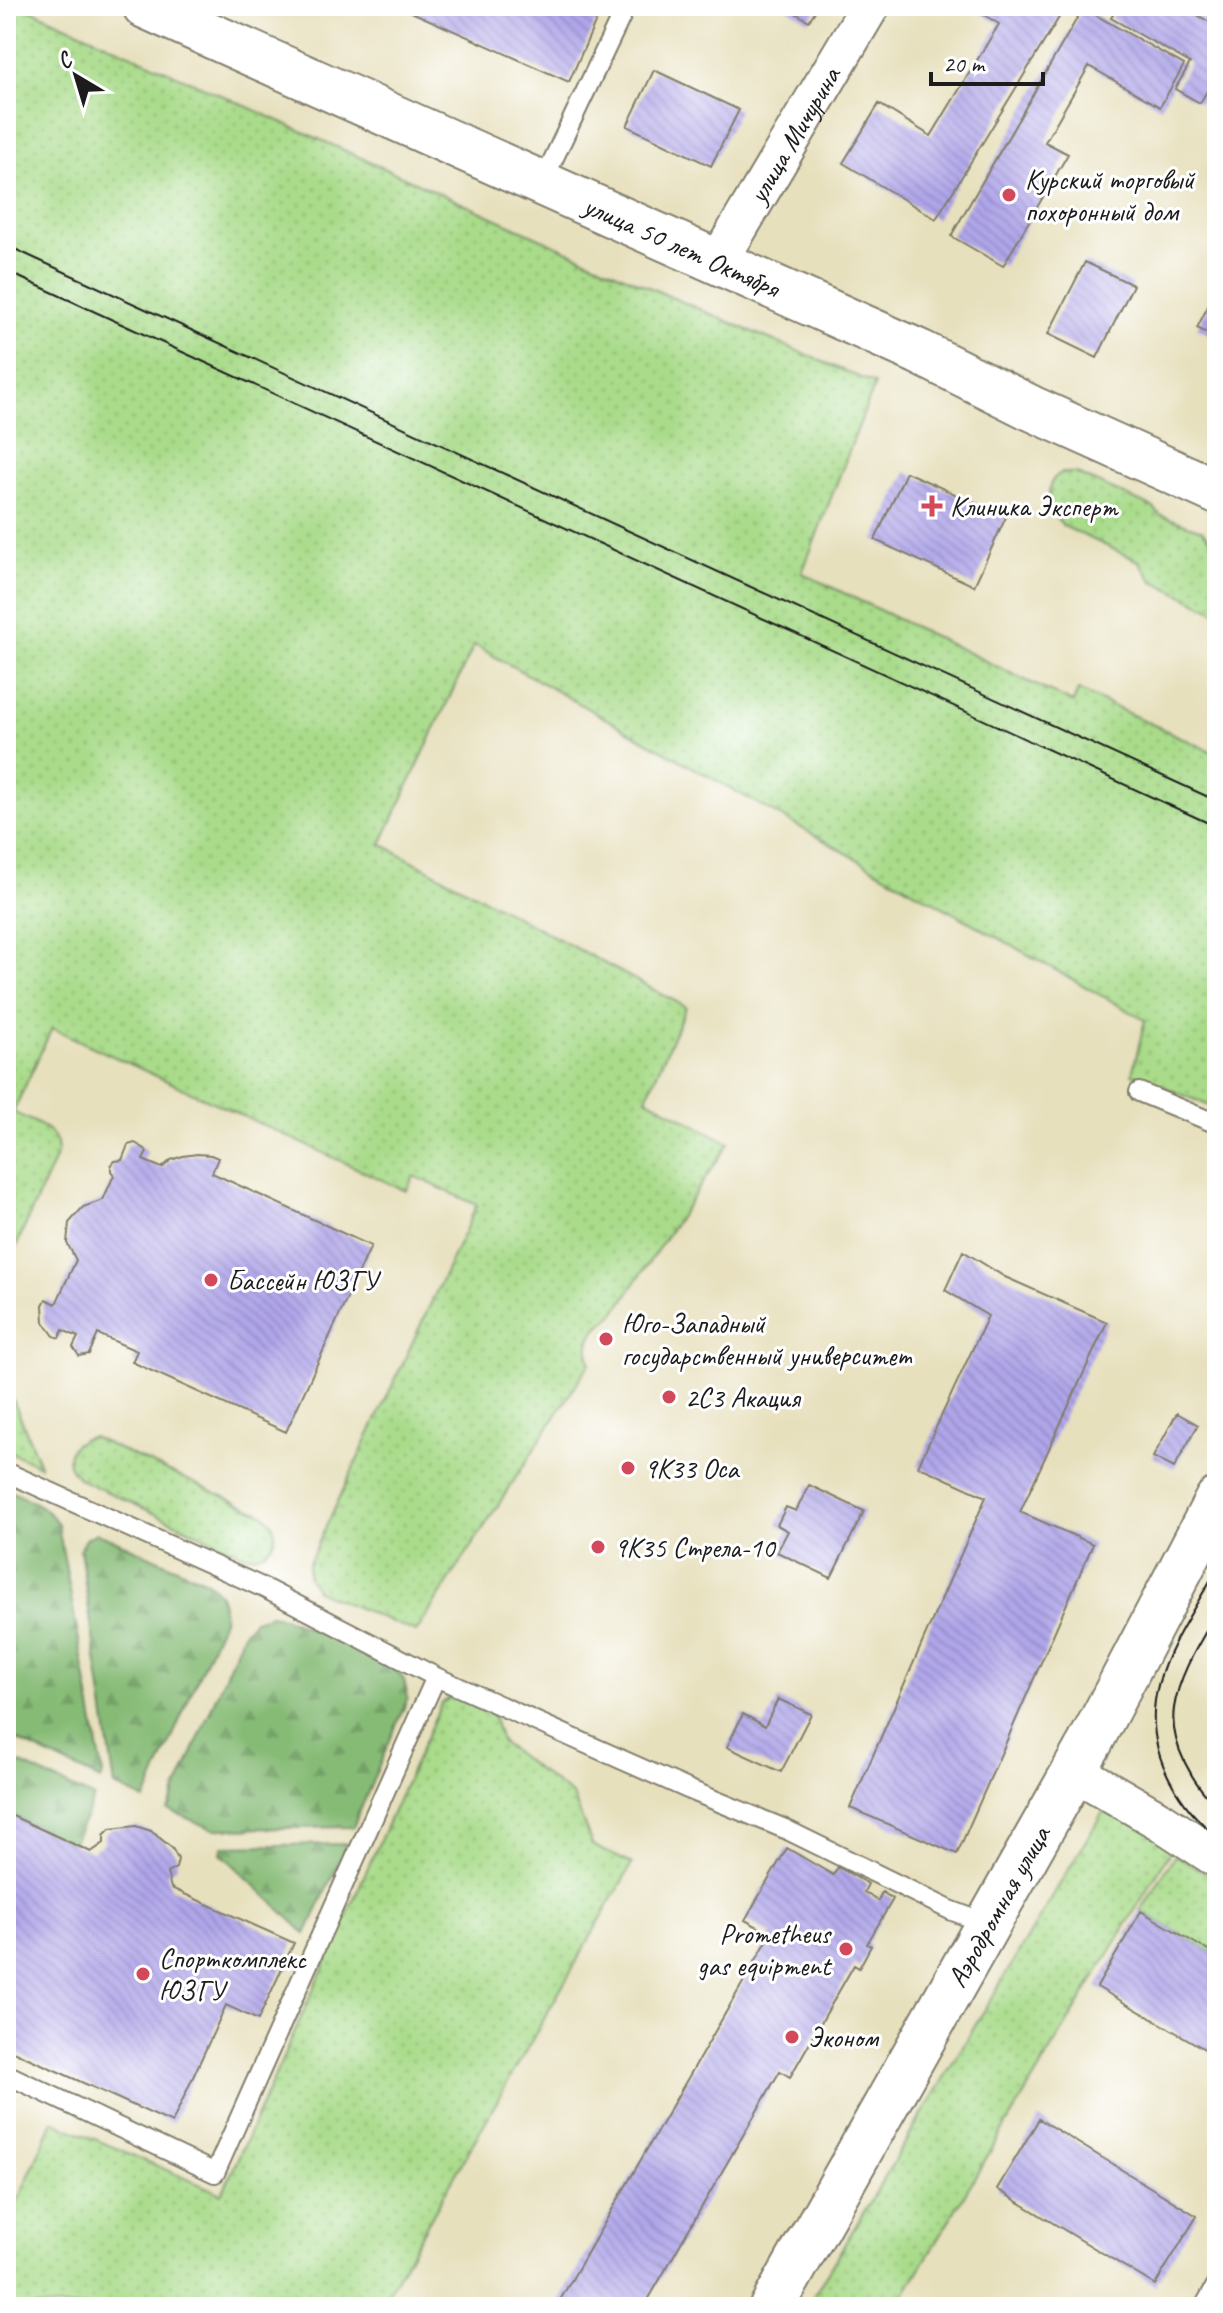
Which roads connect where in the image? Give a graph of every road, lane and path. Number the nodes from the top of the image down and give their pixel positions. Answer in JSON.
{"nodes":[{"id":1,"x":145,"y":6,"type":"edge"},
{"id":2,"x":626,"y":6,"type":"edge"},
{"id":3,"x":870,"y":6,"type":"edge"},
{"id":4,"x":542,"y":183,"type":"junction"},
{"id":5,"x":718,"y":262,"type":"junction"},
{"id":6,"x":1217,"y":492,"type":"edge"},
{"id":7,"x":1139,"y":1092,"type":"dead end"},
{"id":8,"x":1217,"y":1124,"type":"edge"},
{"id":9,"x":6,"y":1472,"type":"edge"},
{"id":10,"x":1217,"y":1500,"type":"edge"},
{"id":11,"x":436,"y":1677,"type":"junction"},
{"id":12,"x":1074,"y":1771,"type":"junction"},
{"id":13,"x":1217,"y":1858,"type":"edge"},
{"id":14,"x":987,"y":1924,"type":"junction"},
{"id":15,"x":6,"y":2074,"type":"edge"},
{"id":16,"x":1217,"y":2284,"type":"edge"},
{"id":17,"x":772,"y":2307,"type":"edge"},
{"id":18,"x":1204,"y":2307,"type":"edge"}],
"edges":[{"from":1,"to":4,"type":"main road","name":"улица 50 лет Октября"},
{"from":2,"to":4,"type":"lane"},
{"from":3,"to":5,"type":"street","name":"улица Мичурина"},
{"from":4,"to":5,"type":"main road","name":"улица 50 лет Октября"},
{"from":5,"to":6,"type":"main road","name":"улица 50 лет Октября"},
{"from":7,"to":8,"type":"lane"},
{"from":9,"to":11,"type":"lane"},
{"from":10,"to":12,"type":"main road","name":"Аэродромная улица"},
{"from":11,"to":14,"type":"lane"},
{"from":11,"to":15,"type":"lane"},
{"from":12,"to":13,"type":"street"},
{"from":12,"to":14,"type":"main road","name":"Аэродромная улица"},
{"from":14,"to":17,"type":"main road","name":"Аэродромная улица"},
{"from":16,"to":18,"type":"lane"}]}
